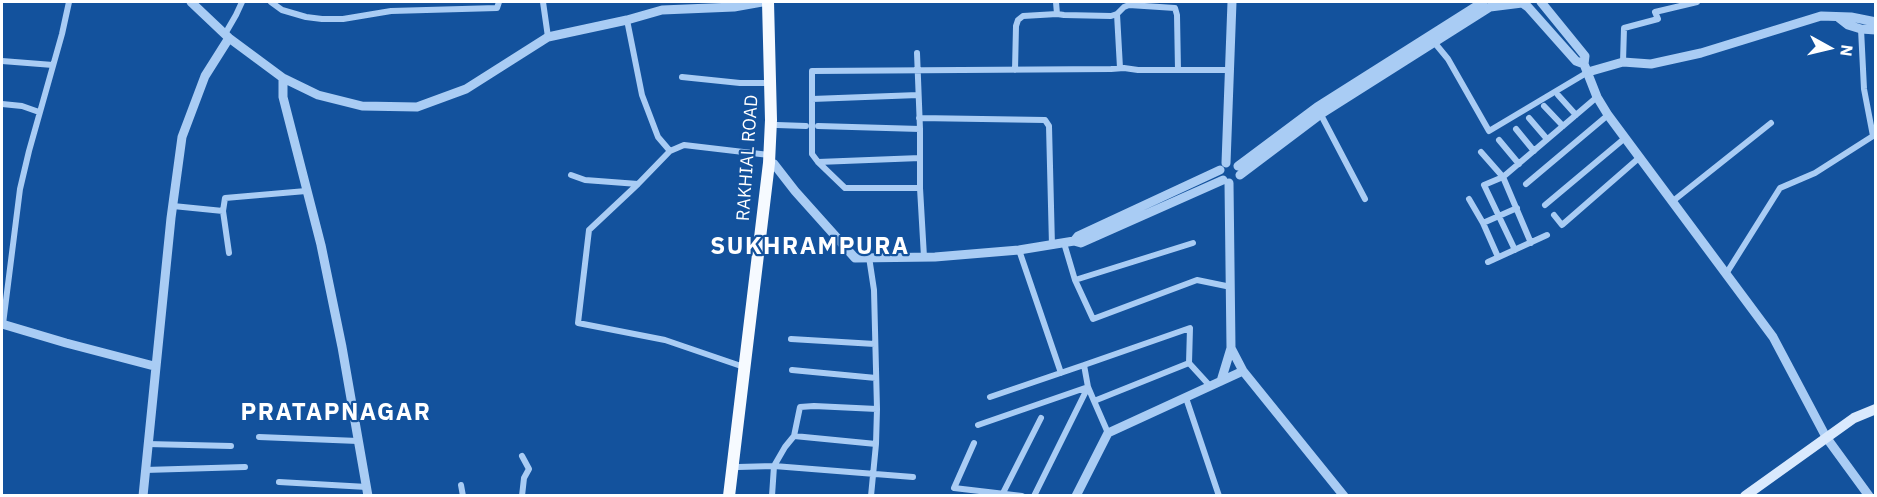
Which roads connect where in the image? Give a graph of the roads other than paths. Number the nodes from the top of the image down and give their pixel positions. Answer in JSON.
{"nodes":[{"id":1,"x":69,"y":2,"type":"edge"},
{"id":2,"x":191,"y":2,"type":"edge"},
{"id":3,"x":242,"y":2,"type":"edge"},
{"id":4,"x":271,"y":2,"type":"edge"},
{"id":5,"x":499,"y":2,"type":"edge"},
{"id":6,"x":543,"y":2,"type":"edge"},
{"id":7,"x":762,"y":2,"type":"edge"},
{"id":8,"x":768,"y":2,"type":"edge"},
{"id":9,"x":774,"y":2,"type":"edge"},
{"id":10,"x":1056,"y":2,"type":"edge"},
{"id":11,"x":1232,"y":2,"type":"edge"},
{"id":12,"x":1484,"y":2,"type":"edge"},
{"id":13,"x":1540,"y":2,"type":"edge"},
{"id":14,"x":1697,"y":2,"type":"edge"},
{"id":15,"x":1524,"y":4,"type":"edge"},
{"id":16,"x":1057,"y":14,"type":"junction"},
{"id":17,"x":1117,"y":14,"type":"junction"},
{"id":18,"x":1839,"y":18,"type":"junction"},
{"id":19,"x":627,"y":20,"type":"junction"},
{"id":20,"x":1875,"y":22,"type":"edge"},
{"id":21,"x":1861,"y":29,"type":"junction"},
{"id":22,"x":1875,"y":30,"type":"edge"},
{"id":23,"x":227,"y":36,"type":"junction"},
{"id":24,"x":548,"y":37,"type":"junction"},
{"id":25,"x":1434,"y":42,"type":"junction"},
{"id":26,"x":916,"y":53,"type":"dead end"},
{"id":27,"x":2,"y":61,"type":"edge"},
{"id":28,"x":1623,"y":62,"type":"junction"},
{"id":29,"x":54,"y":65,"type":"junction"},
{"id":30,"x":1120,"y":68,"type":"junction"},
{"id":31,"x":1586,"y":68,"type":"junction"},
{"id":32,"x":1015,"y":69,"type":"junction"},
{"id":33,"x":1229,"y":69,"type":"junction"},
{"id":34,"x":917,"y":70,"type":"junction"},
{"id":35,"x":1178,"y":70,"type":"junction"},
{"id":36,"x":682,"y":77,"type":"dead end"},
{"id":37,"x":283,"y":78,"type":"junction"},
{"id":38,"x":771,"y":82,"type":"junction"},
{"id":39,"x":918,"y":95,"type":"junction"},
{"id":40,"x":1558,"y":95,"type":"dead end"},
{"id":41,"x":1597,"y":97,"type":"junction"},
{"id":42,"x":812,"y":99,"type":"junction"},
{"id":43,"x":2,"y":104,"type":"edge"},
{"id":44,"x":1544,"y":106,"type":"dead end"},
{"id":45,"x":1319,"y":110,"type":"junction"},
{"id":46,"x":39,"y":112,"type":"junction"},
{"id":47,"x":1576,"y":115,"type":"junction"},
{"id":48,"x":1608,"y":115,"type":"junction"},
{"id":49,"x":919,"y":118,"type":"junction"},
{"id":50,"x":1529,"y":118,"type":"dead end"},
{"id":51,"x":1771,"y":123,"type":"dead end"},
{"id":52,"x":777,"y":125,"type":"junction"},
{"id":53,"x":806,"y":126,"type":"dead end"},
{"id":54,"x":818,"y":126,"type":"dead end"},
{"id":55,"x":1563,"y":126,"type":"junction"},
{"id":56,"x":920,"y":129,"type":"junction"},
{"id":57,"x":1516,"y":129,"type":"dead end"},
{"id":58,"x":1874,"y":137,"type":"edge"},
{"id":59,"x":1625,"y":138,"type":"junction"},
{"id":60,"x":1499,"y":140,"type":"dead end"},
{"id":61,"x":1547,"y":140,"type":"junction"},
{"id":62,"x":670,"y":151,"type":"junction"},
{"id":63,"x":1534,"y":151,"type":"junction"},
{"id":64,"x":1481,"y":152,"type":"dead end"},
{"id":65,"x":1640,"y":157,"type":"junction"},
{"id":66,"x":920,"y":158,"type":"junction"},
{"id":67,"x":771,"y":161,"type":"junction"},
{"id":68,"x":818,"y":162,"type":"junction"},
{"id":69,"x":1520,"y":164,"type":"junction"},
{"id":70,"x":1239,"y":170,"type":"junction"},
{"id":71,"x":1225,"y":174,"type":"junction"},
{"id":72,"x":570,"y":176,"type":"dead end"},
{"id":73,"x":1503,"y":177,"type":"junction"},
{"id":74,"x":638,"y":184,"type":"junction"},
{"id":75,"x":1526,"y":184,"type":"dead end"},
{"id":76,"x":920,"y":188,"type":"junction"},
{"id":77,"x":306,"y":191,"type":"junction"},
{"id":78,"x":1469,"y":199,"type":"dead end"},
{"id":79,"x":1365,"y":200,"type":"dead end"},
{"id":80,"x":1673,"y":201,"type":"junction"},
{"id":81,"x":1545,"y":205,"type":"dead end"},
{"id":82,"x":174,"y":206,"type":"junction"},
{"id":83,"x":1517,"y":208,"type":"junction"},
{"id":84,"x":222,"y":211,"type":"junction"},
{"id":85,"x":1554,"y":215,"type":"dead end"},
{"id":86,"x":1499,"y":216,"type":"junction"},
{"id":87,"x":1482,"y":223,"type":"junction"},
{"id":88,"x":1548,"y":235,"type":"dead end"},
{"id":89,"x":1069,"y":242,"type":"junction"},
{"id":90,"x":1193,"y":243,"type":"dead end"},
{"id":91,"x":1531,"y":243,"type":"junction"},
{"id":92,"x":1052,"y":246,"type":"junction"},
{"id":93,"x":1019,"y":250,"type":"junction"},
{"id":94,"x":1515,"y":250,"type":"junction"},
{"id":95,"x":230,"y":253,"type":"dead end"},
{"id":96,"x":870,"y":257,"type":"junction"},
{"id":97,"x":924,"y":257,"type":"junction"},
{"id":98,"x":1498,"y":257,"type":"junction"},
{"id":99,"x":1488,"y":262,"type":"dead end"},
{"id":100,"x":1726,"y":274,"type":"junction"},
{"id":101,"x":1076,"y":280,"type":"junction"},
{"id":102,"x":1231,"y":286,"type":"junction"},
{"id":103,"x":2,"y":324,"type":"edge"},
{"id":104,"x":791,"y":339,"type":"dead end"},
{"id":105,"x":875,"y":344,"type":"junction"},
{"id":106,"x":1231,"y":348,"type":"junction"},
{"id":107,"x":1189,"y":363,"type":"junction"},
{"id":108,"x":1083,"y":365,"type":"junction"},
{"id":109,"x":154,"y":366,"type":"junction"},
{"id":110,"x":744,"y":367,"type":"junction"},
{"id":111,"x":792,"y":370,"type":"dead end"},
{"id":112,"x":1243,"y":371,"type":"junction"},
{"id":113,"x":1060,"y":373,"type":"junction"},
{"id":114,"x":876,"y":378,"type":"junction"},
{"id":115,"x":1221,"y":381,"type":"junction"},
{"id":116,"x":1210,"y":386,"type":"junction"},
{"id":117,"x":1088,"y":387,"type":"junction"},
{"id":118,"x":990,"y":397,"type":"dead end"},
{"id":119,"x":1186,"y":398,"type":"junction"},
{"id":120,"x":1094,"y":402,"type":"junction"},
{"id":121,"x":877,"y":409,"type":"junction"},
{"id":122,"x":1875,"y":411,"type":"edge"},
{"id":123,"x":1041,"y":418,"type":"dead end"},
{"id":124,"x":978,"y":425,"type":"dead end"},
{"id":125,"x":1108,"y":433,"type":"junction"},
{"id":126,"x":794,"y":436,"type":"junction"},
{"id":127,"x":259,"y":437,"type":"dead end"},
{"id":128,"x":1827,"y":439,"type":"junction"},
{"id":129,"x":358,"y":441,"type":"junction"},
{"id":130,"x":974,"y":443,"type":"dead end"},
{"id":131,"x":147,"y":444,"type":"junction"},
{"id":132,"x":876,"y":444,"type":"junction"},
{"id":133,"x":231,"y":446,"type":"dead end"},
{"id":134,"x":522,"y":456,"type":"dead end"},
{"id":135,"x":774,"y":466,"type":"junction"},
{"id":136,"x":245,"y":467,"type":"dead end"},
{"id":137,"x":738,"y":467,"type":"junction"},
{"id":138,"x":145,"y":470,"type":"junction"},
{"id":139,"x":873,"y":474,"type":"junction"},
{"id":140,"x":913,"y":477,"type":"dead end"},
{"id":141,"x":279,"y":482,"type":"dead end"},
{"id":142,"x":461,"y":485,"type":"dead end"},
{"id":143,"x":368,"y":491,"type":"edge"},
{"id":144,"x":1003,"y":493,"type":"junction"},
{"id":145,"x":143,"y":495,"type":"edge"},
{"id":146,"x":463,"y":495,"type":"edge"},
{"id":147,"x":522,"y":495,"type":"edge"},
{"id":148,"x":729,"y":495,"type":"edge"},
{"id":149,"x":735,"y":495,"type":"edge"},
{"id":150,"x":772,"y":495,"type":"edge"},
{"id":151,"x":871,"y":495,"type":"edge"},
{"id":152,"x":1022,"y":495,"type":"edge"},
{"id":153,"x":1034,"y":495,"type":"edge"},
{"id":154,"x":1076,"y":495,"type":"edge"},
{"id":155,"x":1219,"y":495,"type":"edge"},
{"id":156,"x":1344,"y":495,"type":"edge"},
{"id":157,"x":1745,"y":495,"type":"edge"},
{"id":158,"x":1756,"y":495,"type":"edge"},
{"id":159,"x":1869,"y":495,"type":"edge"}],
"edges":[{"from":1,"to":29,"type":"street"},
{"from":2,"to":23,"type":"street"},
{"from":3,"to":23,"type":"street"},
{"from":4,"to":5,"type":"street"},
{"from":6,"to":24,"type":"street"},
{"from":7,"to":19,"type":"street"},
{"from":8,"to":38,"type":"main road","name":"RAKHIAL ROAD"},
{"from":9,"to":52,"type":"main road","name":"RAKHIAL ROAD"},
{"from":10,"to":16,"type":"street"},
{"from":11,"to":33,"type":"street"},
{"from":12,"to":45,"type":"street"},
{"from":13,"to":15,"type":"street"},
{"from":13,"to":31,"type":"street"},
{"from":14,"to":28,"type":"street"},
{"from":15,"to":25,"type":"street"},
{"from":15,"to":31,"type":"street"},
{"from":16,"to":17,"type":"street"},
{"from":16,"to":32,"type":"street"},
{"from":17,"to":30,"type":"street"},
{"from":17,"to":35,"type":"street"},
{"from":18,"to":20,"type":"street"},
{"from":18,"to":21,"type":"street"},
{"from":18,"to":28,"type":"street"},
{"from":19,"to":24,"type":"street"},
{"from":19,"to":62,"type":"street"},
{"from":21,"to":22,"type":"street"},
{"from":21,"to":58,"type":"street"},
{"from":23,"to":37,"type":"street"},
{"from":23,"to":82,"type":"street"},
{"from":24,"to":37,"type":"street"},
{"from":25,"to":31,"type":"street"},
{"from":25,"to":45,"type":"street"},
{"from":26,"to":34,"type":"street"},
{"from":27,"to":29,"type":"street"},
{"from":28,"to":31,"type":"street"},
{"from":29,"to":46,"type":"street"},
{"from":30,"to":32,"type":"street"},
{"from":30,"to":35,"type":"street"},
{"from":31,"to":41,"type":"street"},
{"from":32,"to":34,"type":"street"},
{"from":33,"to":35,"type":"street"},
{"from":33,"to":71,"type":"street"},
{"from":34,"to":39,"type":"street"},
{"from":34,"to":42,"type":"street"},
{"from":36,"to":38,"type":"street"},
{"from":37,"to":77,"type":"street"},
{"from":38,"to":67,"type":"main road","name":"RAKHIAL ROAD"},
{"from":39,"to":42,"type":"street"},
{"from":39,"to":49,"type":"street"},
{"from":40,"to":47,"type":"street"},
{"from":41,"to":47,"type":"street"},
{"from":41,"to":48,"type":"street"},
{"from":42,"to":68,"type":"street"},
{"from":43,"to":46,"type":"street"},
{"from":44,"to":55,"type":"street"},
{"from":45,"to":70,"type":"street"},
{"from":45,"to":79,"type":"street"},
{"from":46,"to":103,"type":"street"},
{"from":47,"to":55,"type":"street"},
{"from":48,"to":59,"type":"street"},
{"from":48,"to":75,"type":"street"},
{"from":49,"to":56,"type":"street"},
{"from":49,"to":92,"type":"street"},
{"from":50,"to":61,"type":"street"},
{"from":51,"to":80,"type":"street"},
{"from":52,"to":53,"type":"street"},
{"from":52,"to":67,"type":"main road","name":"RAKHIAL ROAD"},
{"from":54,"to":56,"type":"street"},
{"from":55,"to":61,"type":"street"},
{"from":56,"to":66,"type":"street"},
{"from":57,"to":63,"type":"street"},
{"from":58,"to":100,"type":"street"},
{"from":59,"to":65,"type":"street"},
{"from":59,"to":81,"type":"street"},
{"from":60,"to":69,"type":"street"},
{"from":61,"to":63,"type":"street"},
{"from":62,"to":67,"type":"street"},
{"from":62,"to":74,"type":"street"},
{"from":63,"to":69,"type":"street"},
{"from":64,"to":73,"type":"street"},
{"from":65,"to":80,"type":"street"},
{"from":65,"to":85,"type":"street"},
{"from":66,"to":68,"type":"street"},
{"from":66,"to":76,"type":"street"},
{"from":67,"to":96,"type":"street"},
{"from":67,"to":110,"type":"main road","name":"RAKHIAL ROAD"},
{"from":67,"to":137,"type":"main road","name":"RAKHIAL ROAD"},
{"from":68,"to":76,"type":"street"},
{"from":69,"to":73,"type":"street"},
{"from":70,"to":71,"type":"street"},
{"from":70,"to":71,"type":"street"},
{"from":71,"to":89,"type":"street"},
{"from":71,"to":102,"type":"street"},
{"from":72,"to":74,"type":"street"},
{"from":73,"to":83,"type":"street"},
{"from":73,"to":86,"type":"street"},
{"from":74,"to":110,"type":"street"},
{"from":76,"to":97,"type":"street"},
{"from":77,"to":84,"type":"street"},
{"from":77,"to":129,"type":"street"},
{"from":78,"to":87,"type":"street"},
{"from":80,"to":100,"type":"street"},
{"from":82,"to":84,"type":"street"},
{"from":82,"to":109,"type":"street"},
{"from":83,"to":86,"type":"street"},
{"from":83,"to":91,"type":"street"},
{"from":84,"to":95,"type":"street"},
{"from":86,"to":87,"type":"street"},
{"from":86,"to":94,"type":"street"},
{"from":87,"to":98,"type":"street"},
{"from":88,"to":91,"type":"street"},
{"from":89,"to":92,"type":"street"},
{"from":89,"to":101,"type":"street"},
{"from":90,"to":101,"type":"street"},
{"from":91,"to":94,"type":"street"},
{"from":92,"to":93,"type":"street"},
{"from":93,"to":97,"type":"street"},
{"from":93,"to":113,"type":"street"},
{"from":94,"to":98,"type":"street"},
{"from":96,"to":97,"type":"street"},
{"from":96,"to":105,"type":"street"},
{"from":98,"to":99,"type":"street"},
{"from":100,"to":128,"type":"street"},
{"from":101,"to":102,"type":"street"},
{"from":102,"to":106,"type":"street"},
{"from":103,"to":109,"type":"street"},
{"from":104,"to":105,"type":"street"},
{"from":105,"to":114,"type":"street"},
{"from":106,"to":112,"type":"street"},
{"from":106,"to":115,"type":"street"},
{"from":107,"to":108,"type":"street"},
{"from":107,"to":116,"type":"street"},
{"from":107,"to":120,"type":"street"},
{"from":108,"to":113,"type":"street"},
{"from":108,"to":117,"type":"street"},
{"from":109,"to":131,"type":"street"},
{"from":110,"to":148,"type":"main road","name":"RAKHIAL ROAD"},
{"from":111,"to":114,"type":"street"},
{"from":112,"to":115,"type":"street"},
{"from":112,"to":156,"type":"street"},
{"from":113,"to":118,"type":"street"},
{"from":114,"to":121,"type":"street"},
{"from":115,"to":116,"type":"street"},
{"from":116,"to":119,"type":"street"},
{"from":117,"to":120,"type":"street"},
{"from":117,"to":124,"type":"street"},
{"from":117,"to":153,"type":"street"},
{"from":119,"to":125,"type":"street"},
{"from":119,"to":155,"type":"street"},
{"from":120,"to":125,"type":"street"},
{"from":121,"to":126,"type":"street"},
{"from":121,"to":132,"type":"street"},
{"from":122,"to":128,"type":"main road"},
{"from":123,"to":144,"type":"street"},
{"from":125,"to":154,"type":"street"},
{"from":126,"to":132,"type":"street"},
{"from":126,"to":135,"type":"street"},
{"from":127,"to":129,"type":"street"},
{"from":128,"to":157,"type":"main road"},
{"from":128,"to":158,"type":"main road"},
{"from":128,"to":159,"type":"street"},
{"from":129,"to":143,"type":"street"},
{"from":130,"to":144,"type":"street"},
{"from":131,"to":133,"type":"street"},
{"from":131,"to":138,"type":"street"},
{"from":132,"to":139,"type":"street"},
{"from":134,"to":147,"type":"street"},
{"from":135,"to":137,"type":"street"},
{"from":135,"to":139,"type":"street"},
{"from":135,"to":150,"type":"street"},
{"from":136,"to":138,"type":"street"},
{"from":137,"to":149,"type":"main road","name":"RAKHIAL ROAD"},
{"from":138,"to":145,"type":"street"},
{"from":139,"to":140,"type":"street"},
{"from":139,"to":151,"type":"street"},
{"from":141,"to":143,"type":"street"},
{"from":142,"to":146,"type":"street"},
{"from":144,"to":152,"type":"street"}]}
